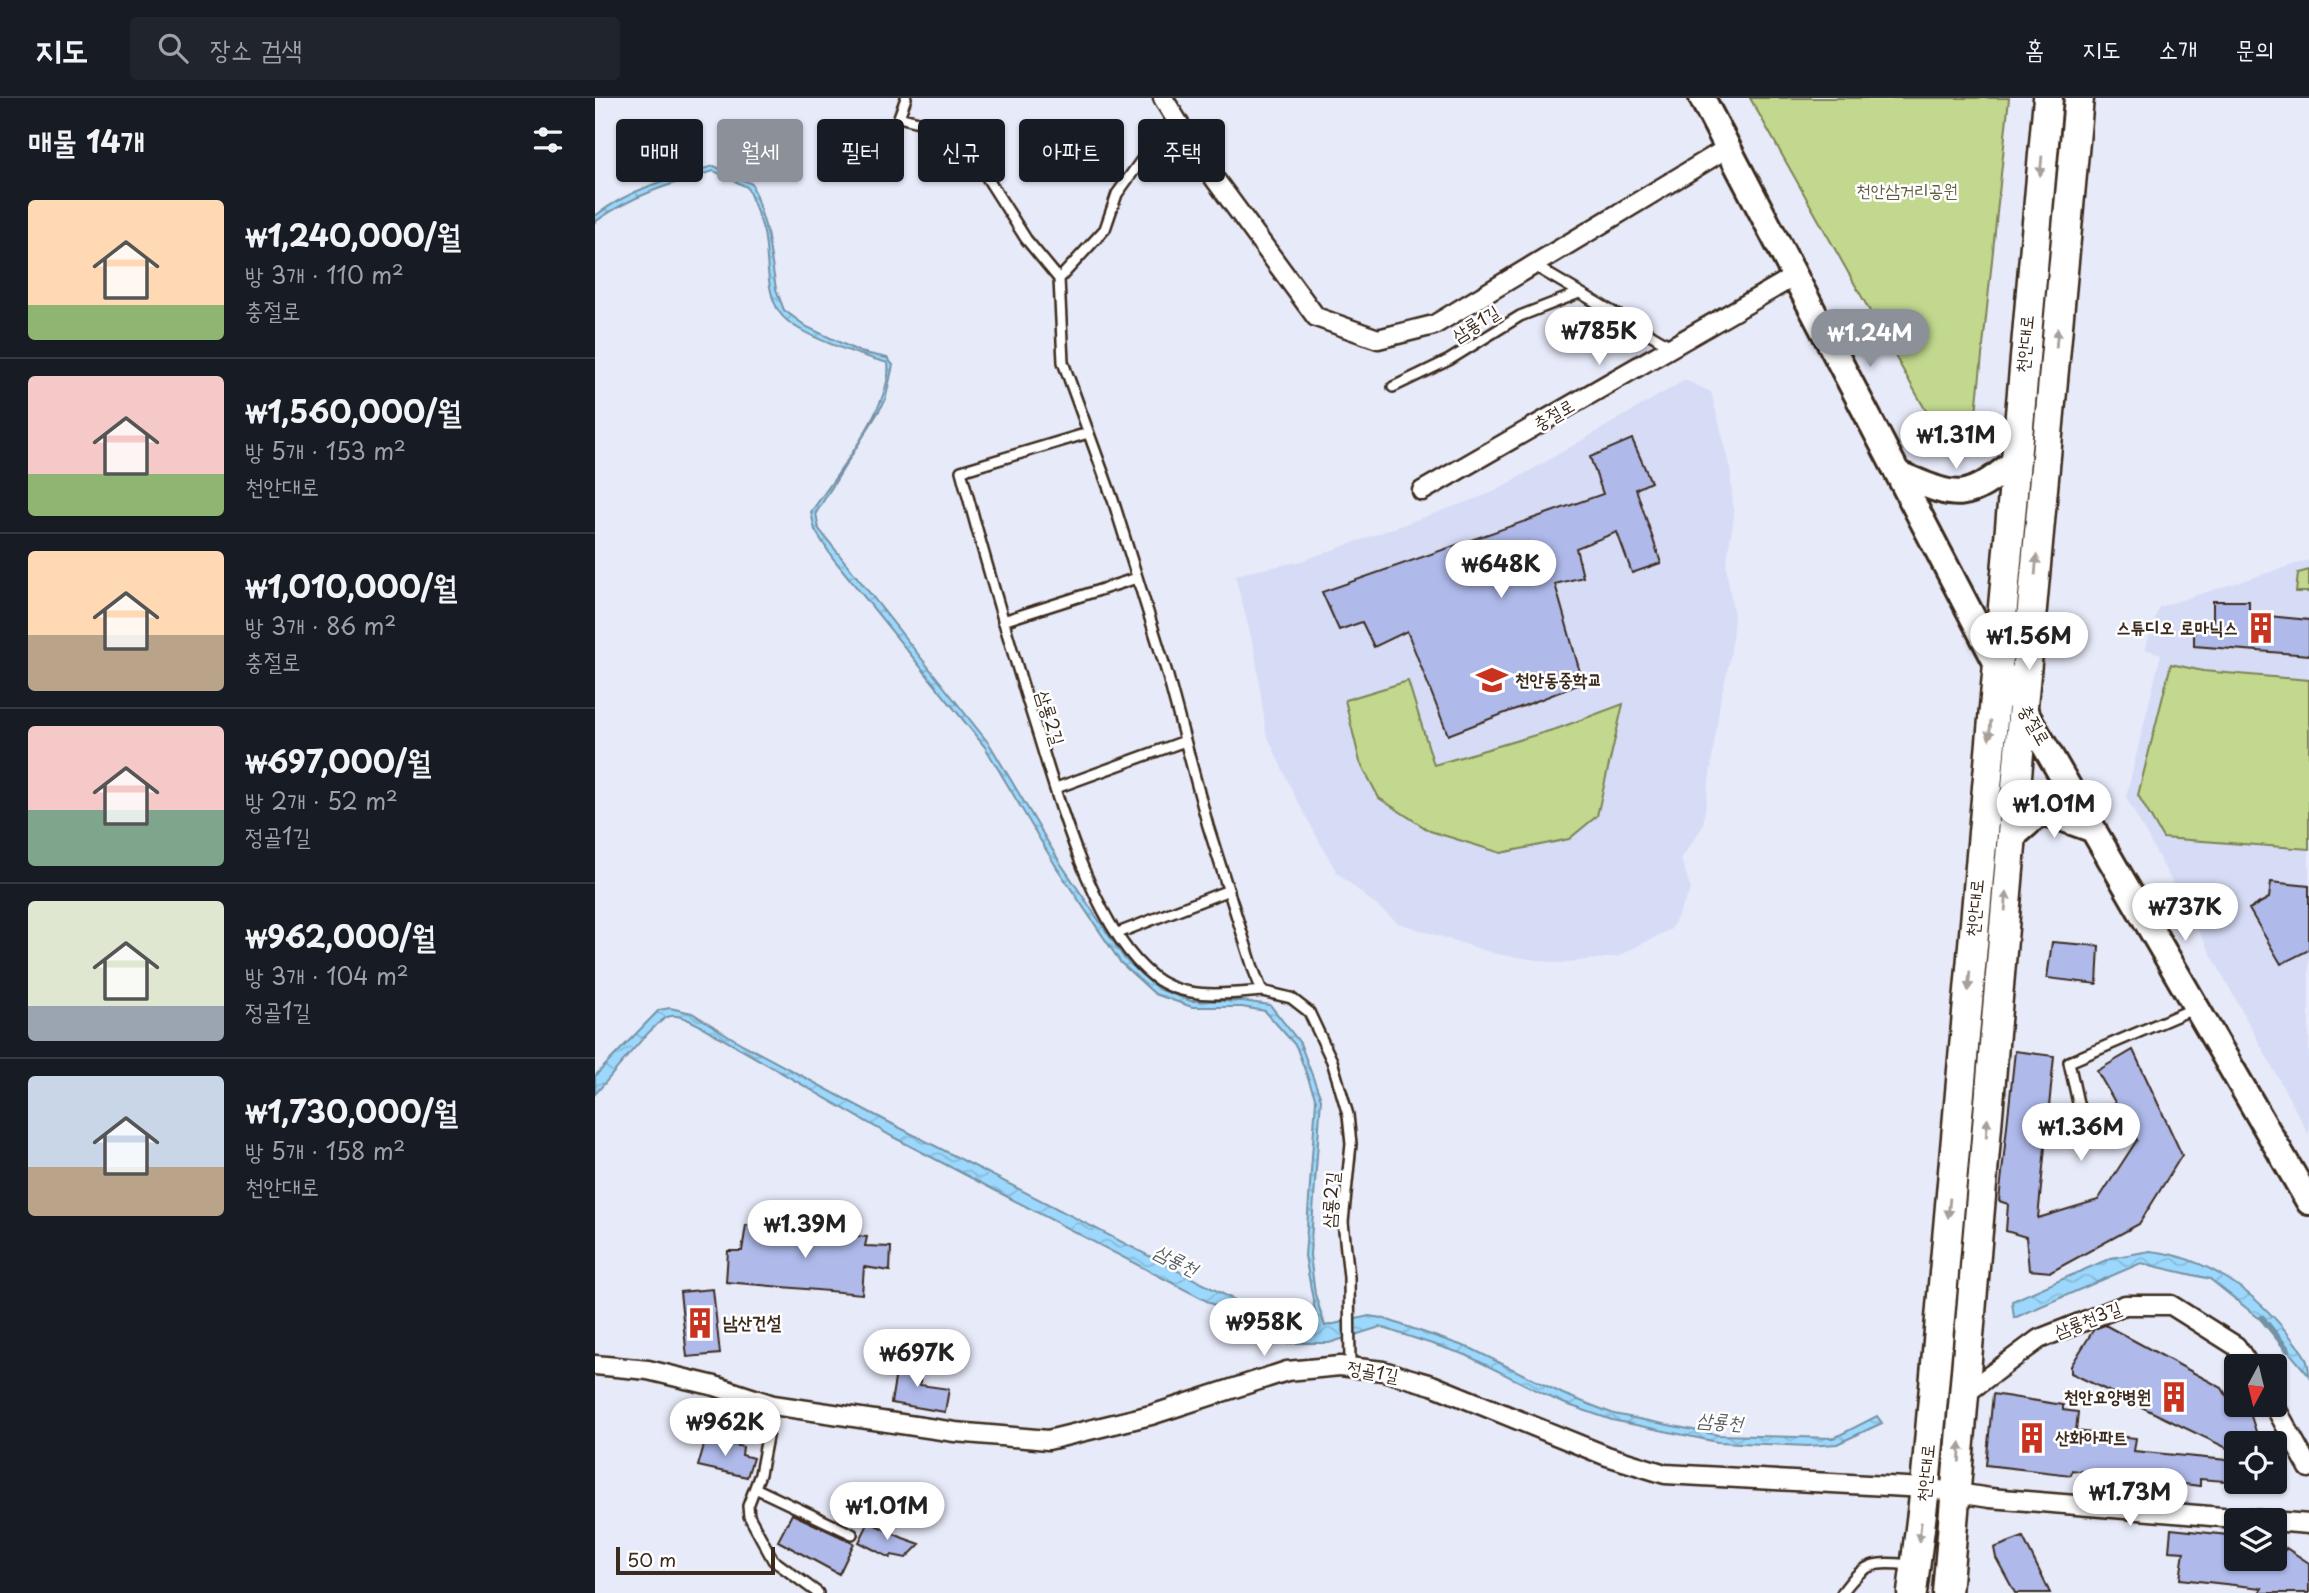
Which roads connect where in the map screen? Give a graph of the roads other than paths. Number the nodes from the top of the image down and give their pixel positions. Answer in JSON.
{"nodes":[{"id":1,"x":906,"y":98,"type":"edge"},
{"id":2,"x":1163,"y":98,"type":"edge"},
{"id":3,"x":1702,"y":98,"type":"edge"},
{"id":4,"x":2047,"y":98,"type":"edge"},
{"id":5,"x":2079,"y":98,"type":"edge"},
{"id":6,"x":1176,"y":119,"type":"edge"},
{"id":7,"x":1729,"y":147,"type":"junction"},
{"id":8,"x":1138,"y":161,"type":"edge"},
{"id":9,"x":1217,"y":182,"type":"edge"},
{"id":10,"x":1533,"y":265,"type":"junction"},
{"id":11,"x":1795,"y":276,"type":"junction"},
{"id":12,"x":1059,"y":279,"type":"junction"},
{"id":13,"x":1579,"y":293,"type":"junction"},
{"id":14,"x":1672,"y":347,"type":"junction"},
{"id":15,"x":1393,"y":387,"type":"dead end"},
{"id":16,"x":1089,"y":433,"type":"junction"},
{"id":17,"x":2014,"y":462,"type":"junction"},
{"id":18,"x":1899,"y":474,"type":"junction"},
{"id":19,"x":1422,"y":491,"type":"dead end"},
{"id":20,"x":1137,"y":578,"type":"junction"},
{"id":21,"x":1003,"y":621,"type":"junction"},
{"id":22,"x":1996,"y":662,"type":"junction"},
{"id":23,"x":2023,"y":706,"type":"junction"},
{"id":24,"x":1185,"y":741,"type":"junction"},
{"id":25,"x":1056,"y":788,"type":"junction"},
{"id":26,"x":2094,"y":830,"type":"junction"},
{"id":27,"x":2011,"y":838,"type":"junction"},
{"id":28,"x":1229,"y":890,"type":"junction"},
{"id":29,"x":1118,"y":933,"type":"junction"},
{"id":30,"x":1262,"y":991,"type":"junction"},
{"id":31,"x":2196,"y":1007,"type":"junction"},
{"id":32,"x":2084,"y":1135,"type":"dead end"},
{"id":33,"x":2309,"y":1202,"type":"edge"},
{"id":34,"x":2241,"y":1354,"type":"edge"},
{"id":35,"x":595,"y":1365,"type":"edge"},
{"id":36,"x":1350,"y":1367,"type":"junction"},
{"id":37,"x":1965,"y":1394,"type":"junction"},
{"id":38,"x":773,"y":1405,"type":"junction"},
{"id":39,"x":2281,"y":1418,"type":"edge"},
{"id":40,"x":2309,"y":1468,"type":"edge"},
{"id":41,"x":755,"y":1488,"type":"junction"},
{"id":42,"x":1926,"y":1488,"type":"junction"},
{"id":43,"x":1957,"y":1491,"type":"junction"},
{"id":44,"x":2309,"y":1515,"type":"edge"},
{"id":45,"x":2309,"y":1524,"type":"edge"},
{"id":46,"x":852,"y":1534,"type":"dead end"},
{"id":47,"x":1916,"y":1565,"type":"junction"},
{"id":48,"x":818,"y":1593,"type":"edge"},
{"id":49,"x":1842,"y":1593,"type":"edge"},
{"id":50,"x":1912,"y":1593,"type":"edge"},
{"id":51,"x":1947,"y":1593,"type":"edge"}],
"edges":[{"from":1,"to":12,"type":"lane"},
{"from":2,"to":6,"type":"street"},
{"from":3,"to":7,"type":"street","name":"충절로"},
{"from":4,"to":17,"type":"main road","name":"천안대로","one_way":true},
{"from":23,"to":5,"type":"main road","name":"천안대로","one_way":true},
{"from":7,"to":10,"type":"street"},
{"from":7,"to":11,"type":"street","name":"충절로"},
{"from":8,"to":12,"type":"lane"},
{"from":9,"to":10,"type":"street"},
{"from":10,"to":13,"type":"lane"},
{"from":11,"to":14,"type":"street","name":"충절로"},
{"from":11,"to":18,"type":"street","name":"충절로"},
{"from":12,"to":16,"type":"lane"},
{"from":13,"to":14,"type":"lane"},
{"from":13,"to":15,"type":"lane","name":"삼룡1길"},
{"from":14,"to":19,"type":"street","name":"충절로"},
{"from":16,"to":20,"type":"lane"},
{"from":16,"to":21,"type":"lane","name":"삼룡2길"},
{"from":17,"to":18,"type":"street"},
{"from":17,"to":22,"type":"main road","name":"천안대로"},
{"from":18,"to":22,"type":"street","name":"충절로"},
{"from":20,"to":21,"type":"lane"},
{"from":20,"to":24,"type":"lane"},
{"from":21,"to":25,"type":"lane","name":"삼룡2길"},
{"from":22,"to":23,"type":"street","name":"충절로"},
{"from":22,"to":42,"type":"main road","name":"천안대로","one_way":true},
{"from":23,"to":26,"type":"street","name":"충절로"},
{"from":23,"to":27,"type":"main road","name":"천안대로"},
{"from":24,"to":25,"type":"lane"},
{"from":24,"to":28,"type":"lane"},
{"from":25,"to":29,"type":"lane","name":"삼룡2길"},
{"from":26,"to":27,"type":"street"},
{"from":26,"to":31,"type":"street","name":"충절로"},
{"from":37,"to":27,"type":"main road","name":"천안대로","one_way":true},
{"from":28,"to":29,"type":"lane"},
{"from":28,"to":30,"type":"lane"},
{"from":29,"to":30,"type":"lane","name":"삼룡2길"},
{"from":30,"to":36,"type":"lane","name":"삼룡2길"},
{"from":31,"to":32,"type":"lane"},
{"from":31,"to":33,"type":"street","name":"충절로"},
{"from":34,"to":37,"type":"street","name":"삼룡천3길"},
{"from":35,"to":38,"type":"street","name":"정골1길"},
{"from":36,"to":38,"type":"street","name":"정골1길"},
{"from":36,"to":42,"type":"street","name":"정골1길"},
{"from":43,"to":37,"type":"main road","name":"천안대로","one_way":true},
{"from":38,"to":41,"type":"lane"},
{"from":39,"to":40,"type":"street"},
{"from":41,"to":46,"type":"lane"},
{"from":41,"to":48,"type":"lane"},
{"from":42,"to":43,"type":"street","name":"정골1길"},
{"from":42,"to":47,"type":"main road","name":"천안대로","one_way":true},
{"from":43,"to":44,"type":"street"},
{"from":43,"to":45,"type":"street"},
{"from":43,"to":51,"type":"main road","name":"천안대로"},
{"from":47,"to":49,"type":"lane"},
{"from":47,"to":50,"type":"main road","name":"천안대로"}]}
